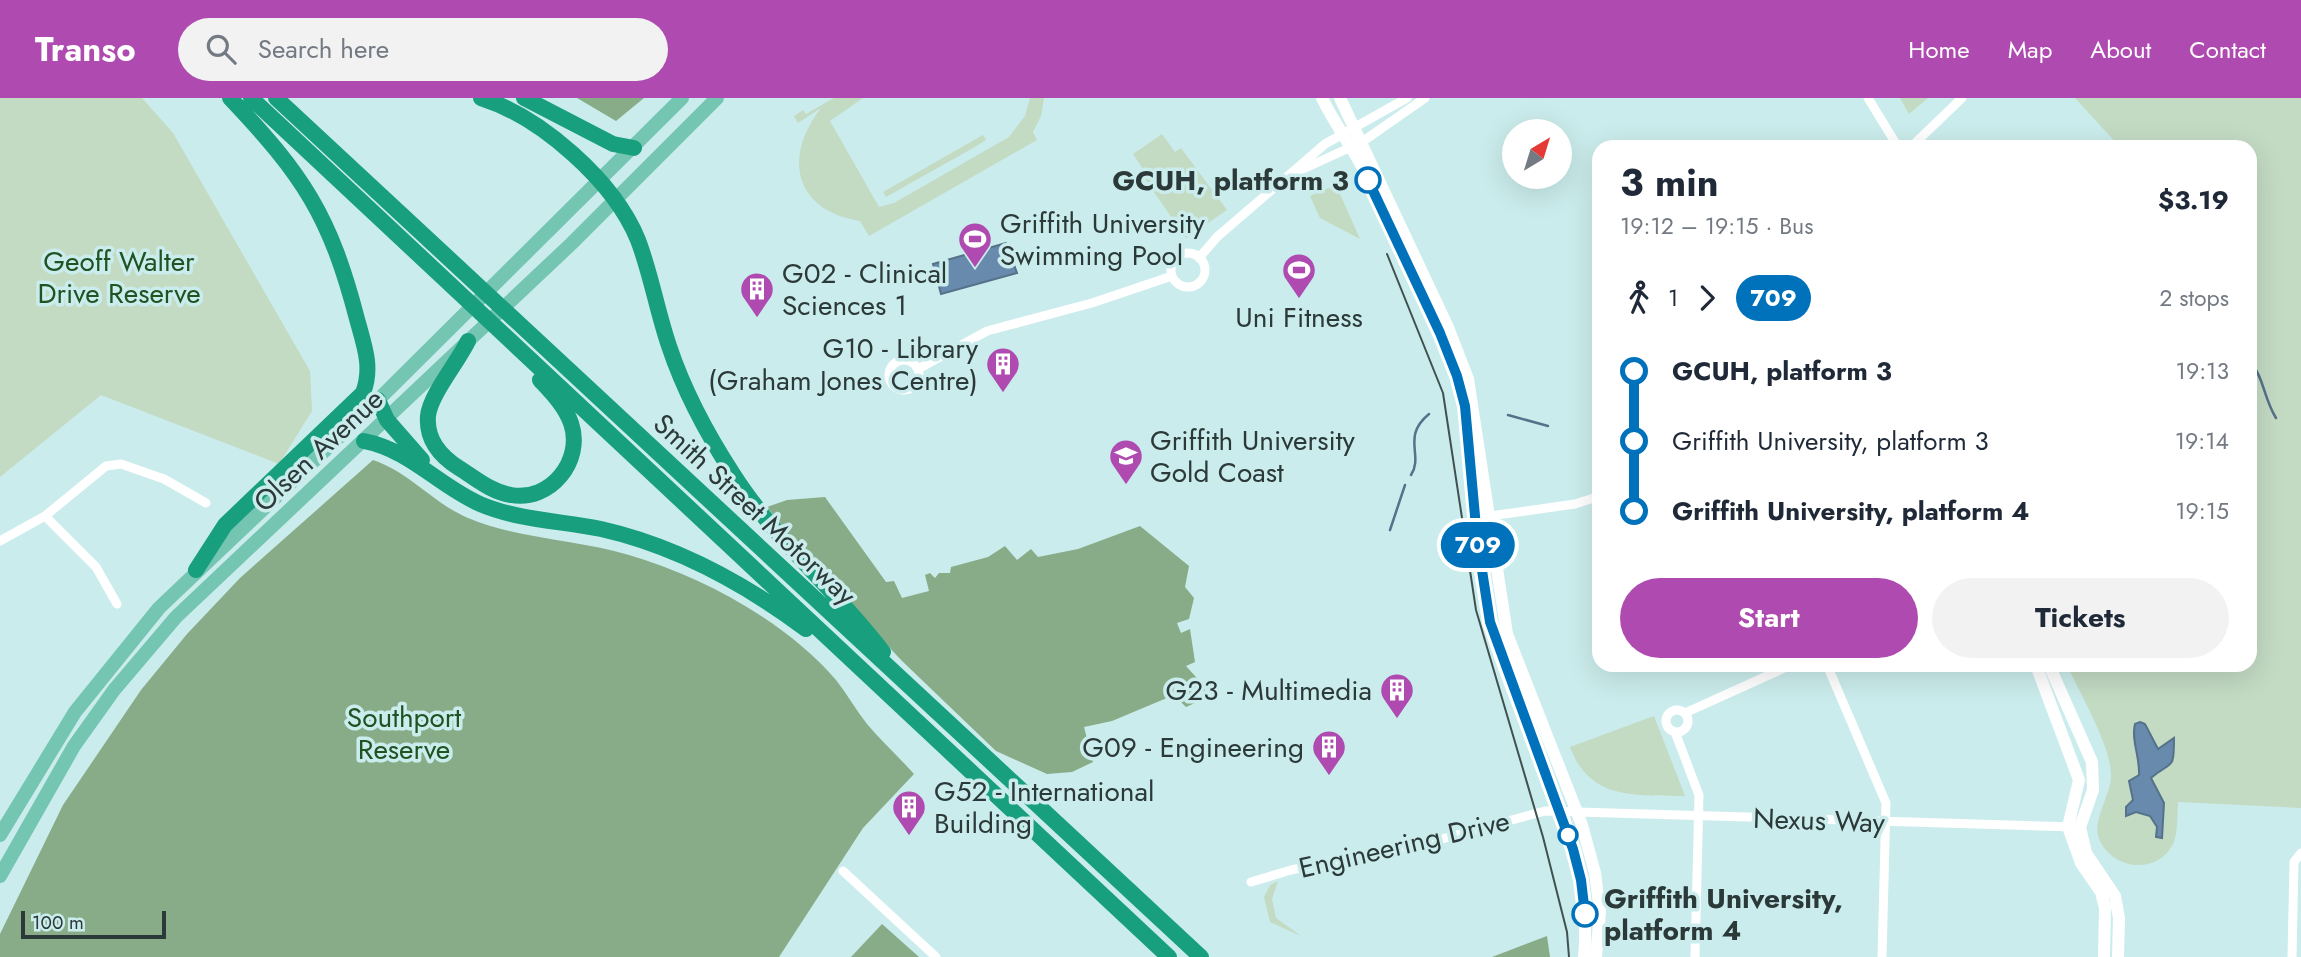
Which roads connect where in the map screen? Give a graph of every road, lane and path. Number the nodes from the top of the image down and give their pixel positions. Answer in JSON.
{"nodes":[{"id":1,"x":230,"y":98,"type":"edge"},
{"id":2,"x":251,"y":98,"type":"edge"},
{"id":3,"x":275,"y":98,"type":"edge"},
{"id":4,"x":481,"y":98,"type":"edge"},
{"id":5,"x":524,"y":98,"type":"edge"},
{"id":6,"x":682,"y":98,"type":"edge"},
{"id":7,"x":717,"y":98,"type":"edge"},
{"id":8,"x":1322,"y":98,"type":"edge"},
{"id":9,"x":1340,"y":98,"type":"edge"},
{"id":10,"x":1407,"y":98,"type":"edge"},
{"id":11,"x":1425,"y":98,"type":"edge"},
{"id":12,"x":1868,"y":98,"type":"edge"},
{"id":13,"x":1962,"y":98,"type":"edge"},
{"id":14,"x":1355,"y":128,"type":"junction"},
{"id":15,"x":1342,"y":135,"type":"junction"},
{"id":16,"x":1894,"y":140,"type":"edge"},
{"id":17,"x":1918,"y":140,"type":"edge"},
{"id":18,"x":1356,"y":145,"type":"junction"},
{"id":19,"x":634,"y":148,"type":"junction"},
{"id":20,"x":1287,"y":178,"type":"junction"},
{"id":21,"x":598,"y":182,"type":"junction"},
{"id":22,"x":615,"y":201,"type":"junction"},
{"id":23,"x":1199,"y":258,"type":"junction"},
{"id":24,"x":1172,"y":276,"type":"junction"},
{"id":25,"x":505,"y":324,"type":"junction"},
{"id":26,"x":468,"y":341,"type":"junction"},
{"id":27,"x":918,"y":369,"type":"dead end"},
{"id":28,"x":378,"y":400,"type":"junction"},
{"id":29,"x":387,"y":420,"type":"junction"},
{"id":30,"x":364,"y":441,"type":"junction"},
{"id":31,"x":432,"y":473,"type":"junction"},
{"id":32,"x":1592,"y":499,"type":"edge"},
{"id":33,"x":206,"y":503,"type":"dead end"},
{"id":34,"x":45,"y":516,"type":"junction"},
{"id":35,"x":1482,"y":517,"type":"junction"},
{"id":36,"x":0,"y":541,"type":"edge"},
{"id":37,"x":196,"y":570,"type":"junction"},
{"id":38,"x":117,"y":604,"type":"dead end"},
{"id":39,"x":827,"y":640,"type":"junction"},
{"id":40,"x":1776,"y":672,"type":"edge"},
{"id":41,"x":1830,"y":672,"type":"edge"},
{"id":42,"x":2039,"y":672,"type":"edge"},
{"id":43,"x":2052,"y":672,"type":"edge"},
{"id":44,"x":908,"y":685,"type":"junction"},
{"id":45,"x":1685,"y":713,"type":"junction"},
{"id":46,"x":1675,"y":732,"type":"junction"},
{"id":47,"x":1558,"y":811,"type":"junction"},
{"id":48,"x":1576,"y":811,"type":"junction"},
{"id":49,"x":1699,"y":816,"type":"junction"},
{"id":50,"x":1886,"y":822,"type":"junction"},
{"id":51,"x":2074,"y":827,"type":"junction"},
{"id":52,"x":0,"y":835,"type":"edge"},
{"id":53,"x":2301,"y":853,"type":"edge"},
{"id":54,"x":843,"y":871,"type":"dead end"},
{"id":55,"x":0,"y":876,"type":"edge"},
{"id":56,"x":1251,"y":882,"type":"dead end"},
{"id":57,"x":936,"y":957,"type":"edge"},
{"id":58,"x":1169,"y":957,"type":"edge"},
{"id":59,"x":1201,"y":957,"type":"edge"},
{"id":60,"x":1584,"y":957,"type":"edge"},
{"id":61,"x":1596,"y":957,"type":"edge"},
{"id":62,"x":1695,"y":957,"type":"edge"},
{"id":63,"x":1882,"y":957,"type":"edge"},
{"id":64,"x":2104,"y":957,"type":"edge"},
{"id":65,"x":2118,"y":957,"type":"edge"},
{"id":66,"x":2292,"y":957,"type":"edge"}],
"edges":[{"from":1,"to":37,"type":"highway"},
{"from":2,"to":25,"type":"highway","name":"Smith Street Motorway"},
{"from":3,"to":25,"type":"highway","name":"Smith Street Motorway"},
{"from":4,"to":21,"type":"highway"},
{"from":5,"to":19,"type":"highway"},
{"from":6,"to":19,"type":"main road","name":"Olsen Avenue"},
{"from":7,"to":22,"type":"main road","name":"Olsen Avenue"},
{"from":8,"to":15,"type":"street"},
{"from":9,"to":14,"type":"street"},
{"from":10,"to":14,"type":"street"},
{"from":11,"to":18,"type":"street"},
{"from":12,"to":16,"type":"street"},
{"from":13,"to":17,"type":"street"},
{"from":14,"to":15,"type":"street"},
{"from":14,"to":18,"type":"street"},
{"from":15,"to":18,"type":"street"},
{"from":15,"to":20,"type":"street"},
{"from":18,"to":20,"type":"street"},
{"from":18,"to":35,"type":"street"},
{"from":19,"to":21,"type":"main road","name":"Olsen Avenue"},
{"from":20,"to":23,"type":"street"},
{"from":21,"to":22,"type":"highway"},
{"from":21,"to":28,"type":"main road","name":"Olsen Avenue"},
{"from":22,"to":26,"type":"main road","name":"Olsen Avenue"},
{"from":22,"to":44,"type":"highway"},
{"from":23,"to":24,"type":"street"},
{"from":23,"to":24,"type":"street"},
{"from":24,"to":27,"type":"street"},
{"from":25,"to":26,"type":"highway"},
{"from":25,"to":39,"type":"highway","name":"Smith Street Motorway"},
{"from":25,"to":44,"type":"highway","name":"Smith Street Motorway"},
{"from":26,"to":29,"type":"main road","name":"Olsen Avenue"},
{"from":28,"to":29,"type":"highway"},
{"from":28,"to":37,"type":"main road","name":"Olsen Avenue"},
{"from":29,"to":30,"type":"main road","name":"Olsen Avenue"},
{"from":29,"to":31,"type":"highway"},
{"from":30,"to":31,"type":"highway"},
{"from":30,"to":55,"type":"main road","name":"Olsen Avenue"},
{"from":31,"to":39,"type":"highway"},
{"from":32,"to":35,"type":"street"},
{"from":33,"to":34,"type":"street"},
{"from":34,"to":36,"type":"street"},
{"from":34,"to":38,"type":"street"},
{"from":35,"to":47,"type":"street"},
{"from":35,"to":48,"type":"street"},
{"from":37,"to":52,"type":"main road","name":"Olsen Avenue"},
{"from":39,"to":58,"type":"highway","name":"Smith Street Motorway"},
{"from":40,"to":45,"type":"street"},
{"from":41,"to":50,"type":"street"},
{"from":42,"to":51,"type":"street"},
{"from":43,"to":51,"type":"street"},
{"from":44,"to":59,"type":"highway","name":"Smith Street Motorway"},
{"from":45,"to":46,"type":"street"},
{"from":45,"to":46,"type":"street"},
{"from":46,"to":49,"type":"street"},
{"from":47,"to":48,"type":"street","name":"Nexus Way"},
{"from":47,"to":56,"type":"street","name":"Engineering Drive"},
{"from":47,"to":60,"type":"street"},
{"from":48,"to":49,"type":"street","name":"Nexus Way"},
{"from":48,"to":61,"type":"street"},
{"from":49,"to":50,"type":"street","name":"Nexus Way"},
{"from":49,"to":62,"type":"street"},
{"from":50,"to":51,"type":"street","name":"Nexus Way"},
{"from":50,"to":63,"type":"street"},
{"from":51,"to":64,"type":"street"},
{"from":51,"to":65,"type":"street"},
{"from":53,"to":66,"type":"street"},
{"from":54,"to":57,"type":"street"}]}
